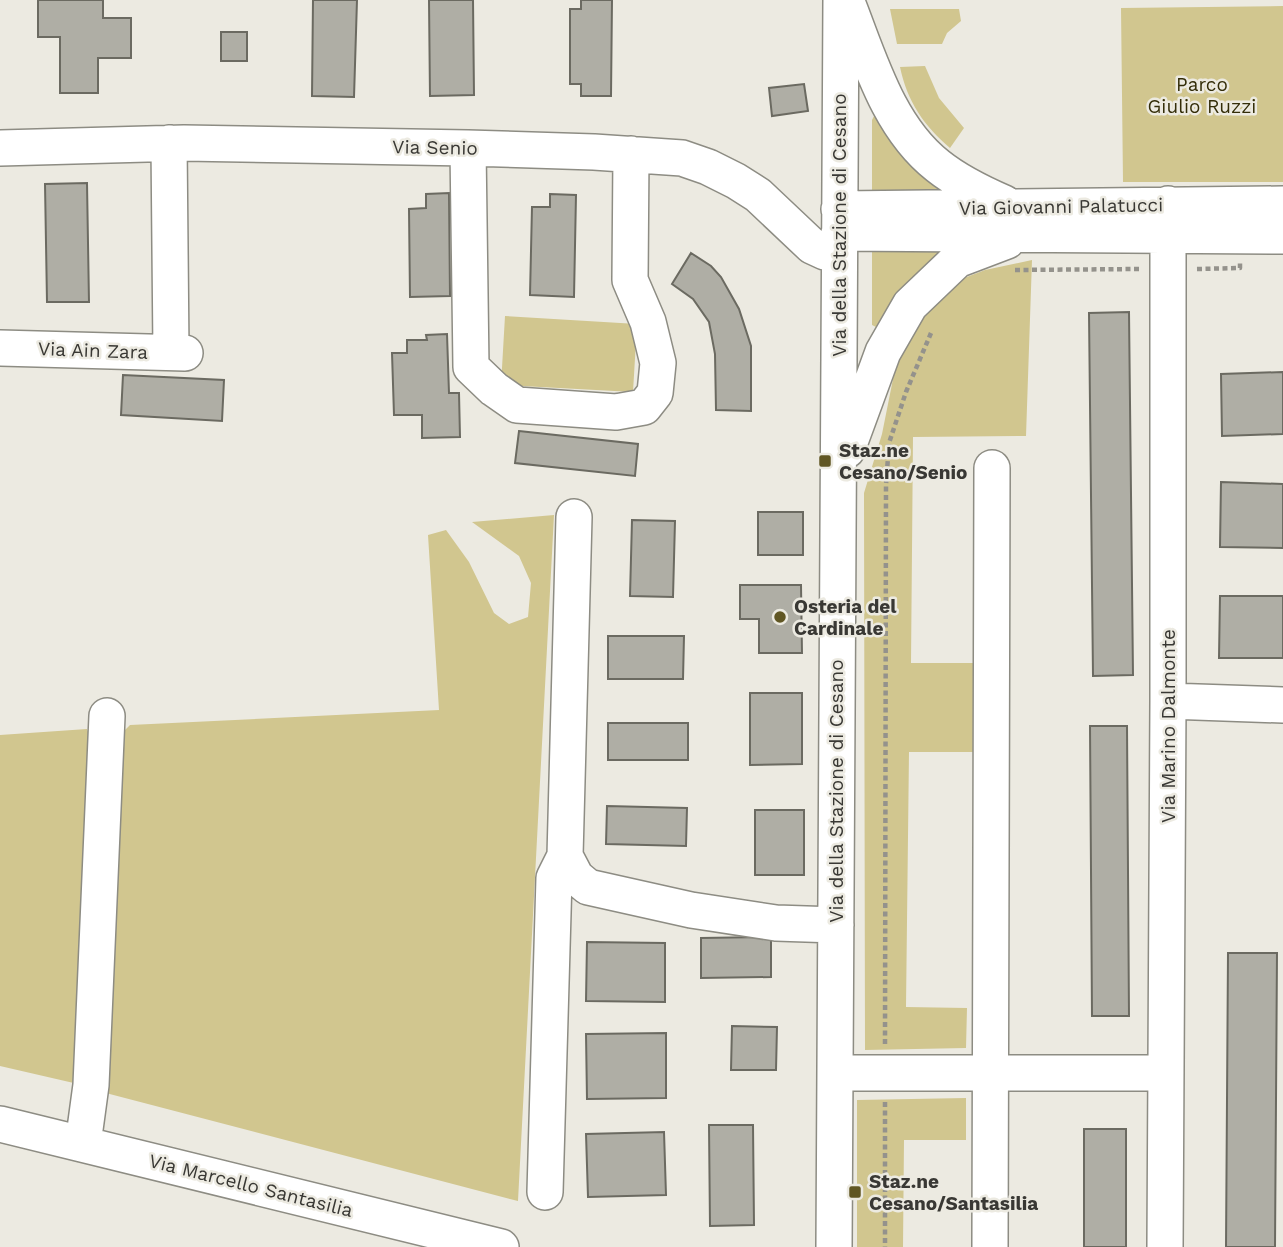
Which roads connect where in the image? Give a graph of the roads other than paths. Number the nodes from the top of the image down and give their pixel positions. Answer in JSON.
{"nodes":[{"id":1,"x":841,"y":0,"type":"edge"},
{"id":2,"x":846,"y":0,"type":"edge"},
{"id":3,"x":169,"y":144,"type":"junction"},
{"id":4,"x":0,"y":148,"type":"edge"},
{"id":5,"x":468,"y":148,"type":"junction"},
{"id":6,"x":631,"y":154,"type":"junction"},
{"id":7,"x":1283,"y":204,"type":"edge"},
{"id":8,"x":1018,"y":220,"type":"junction"},
{"id":9,"x":839,"y":232,"type":"junction"},
{"id":10,"x":1283,"y":236,"type":"edge"},
{"id":11,"x":1169,"y":237,"type":"junction"},
{"id":12,"x":0,"y":348,"type":"edge"},
{"id":13,"x":992,"y":468,"type":"dead end"},
{"id":14,"x":837,"y":479,"type":"junction"},
{"id":15,"x":574,"y":517,"type":"dead end"},
{"id":16,"x":1168,"y":701,"type":"junction"},
{"id":17,"x":1283,"y":705,"type":"edge"},
{"id":18,"x":107,"y":716,"type":"dead end"},
{"id":19,"x":565,"y":856,"type":"junction"},
{"id":20,"x":836,"y":925,"type":"junction"},
{"id":21,"x":836,"y":1073,"type":"junction"},
{"id":22,"x":1166,"y":1073,"type":"junction"},
{"id":23,"x":992,"y":1074,"type":"junction"},
{"id":24,"x":0,"y":1124,"type":"edge"},
{"id":25,"x":83,"y":1144,"type":"junction"},
{"id":26,"x":545,"y":1192,"type":"dead end"},
{"id":27,"x":501,"y":1247,"type":"edge"},
{"id":28,"x":834,"y":1247,"type":"edge"},
{"id":29,"x":990,"y":1247,"type":"edge"},
{"id":30,"x":1165,"y":1247,"type":"edge"}],
"edges":[{"from":1,"to":9,"type":"street","name":"Via della Stazione di Cesano"},
{"from":2,"to":8,"type":"street"},
{"from":3,"to":4,"type":"street","name":"Via Senio"},
{"from":3,"to":5,"type":"street","name":"Via Senio"},
{"from":3,"to":12,"type":"street","name":"Via Ain Zara"},
{"from":5,"to":6,"type":"street","name":"Via Senio"},
{"from":5,"to":6,"type":"street"},
{"from":6,"to":9,"type":"street","name":"Via Senio"},
{"from":7,"to":11,"type":"street","name":"Via Giovanni Palatucci"},
{"from":8,"to":9,"type":"street","name":"Via Giovanni Palatucci"},
{"from":8,"to":11,"type":"street","name":"Via Giovanni Palatucci"},
{"from":8,"to":14,"type":"street"},
{"from":9,"to":14,"type":"street","name":"Via della Stazione di Cesano"},
{"from":10,"to":11,"type":"street","name":"Via Giovanni Palatucci"},
{"from":11,"to":16,"type":"street","name":"Via Marino Dalmonte"},
{"from":13,"to":23,"type":"street"},
{"from":14,"to":20,"type":"street","name":"Via della Stazione di Cesano"},
{"from":15,"to":19,"type":"street"},
{"from":16,"to":17,"type":"street"},
{"from":16,"to":22,"type":"street","name":"Via Marino Dalmonte"},
{"from":18,"to":25,"type":"street"},
{"from":19,"to":20,"type":"street"},
{"from":19,"to":26,"type":"street"},
{"from":20,"to":21,"type":"street","name":"Via della Stazione di Cesano"},
{"from":21,"to":23,"type":"street"},
{"from":21,"to":28,"type":"street","name":"Via della Stazione di Cesano"},
{"from":22,"to":23,"type":"street"},
{"from":22,"to":30,"type":"street","name":"Via Marino Dalmonte"},
{"from":23,"to":29,"type":"street"},
{"from":24,"to":25,"type":"street","name":"Via Marcello Santasilia"},
{"from":25,"to":27,"type":"street","name":"Via Marcello Santasilia"}]}
